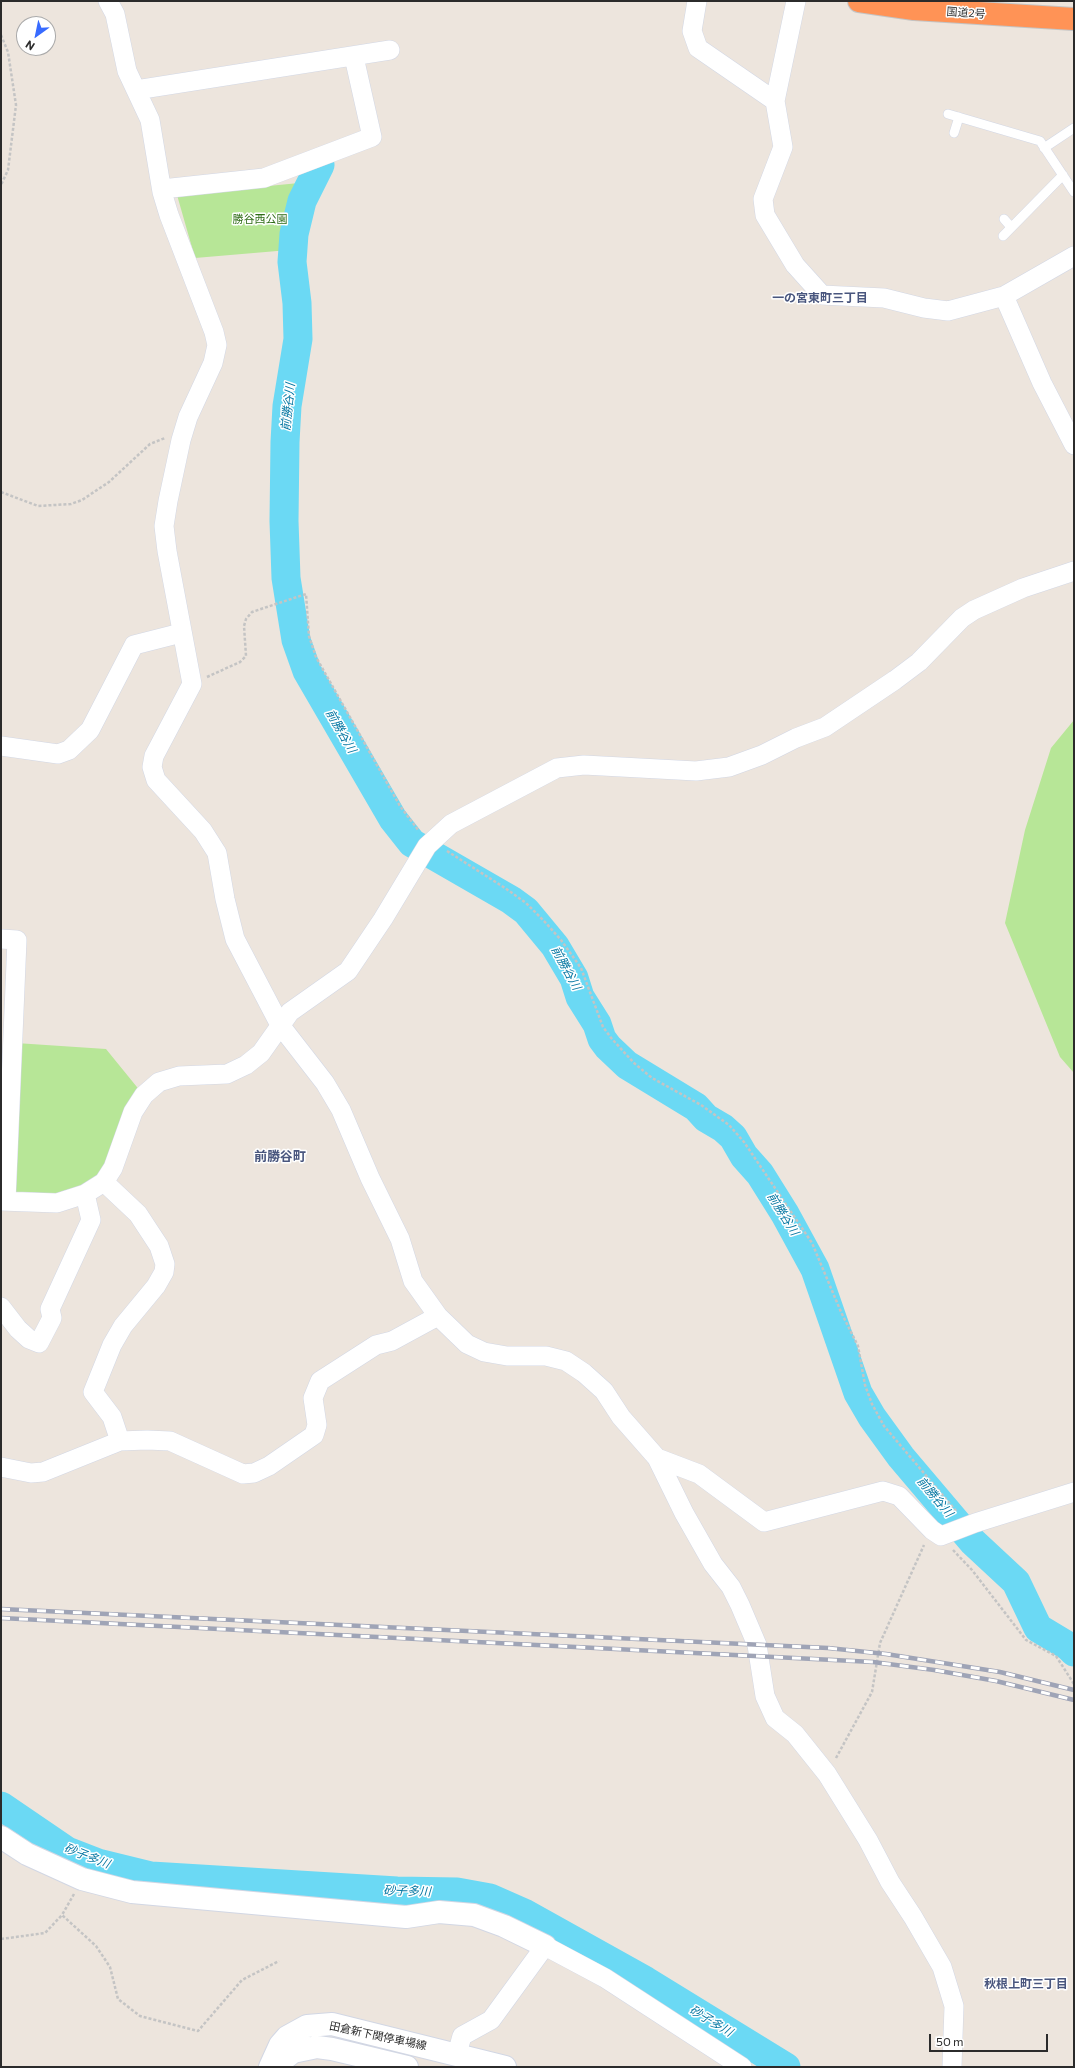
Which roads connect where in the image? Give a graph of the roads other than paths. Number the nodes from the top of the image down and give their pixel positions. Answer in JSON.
{"nodes":[{"id":1,"x":108,"y":1,"type":"edge"},
{"id":2,"x":697,"y":1,"type":"edge"},
{"id":3,"x":796,"y":1,"type":"edge"},
{"id":4,"x":858,"y":1,"type":"edge"},
{"id":5,"x":1074,"y":19,"type":"edge"},
{"id":6,"x":390,"y":50,"type":"dead end"},
{"id":7,"x":354,"y":57,"type":"junction"},
{"id":8,"x":136,"y":90,"type":"junction"},
{"id":9,"x":775,"y":101,"type":"junction"},
{"id":10,"x":948,"y":114,"type":"dead end"},
{"id":11,"x":959,"y":117,"type":"junction"},
{"id":12,"x":1074,"y":128,"type":"edge"},
{"id":13,"x":954,"y":133,"type":"dead end"},
{"id":14,"x":1044,"y":148,"type":"junction"},
{"id":15,"x":1063,"y":175,"type":"junction"},
{"id":16,"x":162,"y":190,"type":"junction"},
{"id":17,"x":1074,"y":192,"type":"edge"},
{"id":18,"x":1004,"y":219,"type":"dead end"},
{"id":19,"x":1011,"y":227,"type":"junction"},
{"id":20,"x":1003,"y":236,"type":"dead end"},
{"id":21,"x":1074,"y":256,"type":"edge"},
{"id":22,"x":1004,"y":296,"type":"junction"},
{"id":23,"x":1071,"y":433,"type":"edge"},
{"id":24,"x":1074,"y":571,"type":"edge"},
{"id":25,"x":181,"y":633,"type":"junction"},
{"id":26,"x":1,"y":746,"type":"edge"},
{"id":27,"x":1,"y":939,"type":"edge"},
{"id":28,"x":280,"y":1025,"type":"junction"},
{"id":29,"x":7,"y":1026,"type":"edge"},
{"id":30,"x":6,"y":1112,"type":"edge"},
{"id":31,"x":104,"y":1182,"type":"junction"},
{"id":32,"x":85,"y":1194,"type":"junction"},
{"id":33,"x":4,"y":1201,"type":"edge"},
{"id":34,"x":1,"y":1307,"type":"edge"},
{"id":35,"x":438,"y":1316,"type":"junction"},
{"id":36,"x":120,"y":1441,"type":"junction"},
{"id":37,"x":657,"y":1458,"type":"junction"},
{"id":38,"x":1,"y":1467,"type":"edge"},
{"id":39,"x":1074,"y":1492,"type":"edge"},
{"id":40,"x":1,"y":1837,"type":"edge"},
{"id":41,"x":545,"y":1946,"type":"junction"},
{"id":42,"x":457,"y":2054,"type":"junction"},
{"id":43,"x":270,"y":2067,"type":"edge"},
{"id":44,"x":274,"y":2067,"type":"edge"},
{"id":45,"x":407,"y":2067,"type":"edge"},
{"id":46,"x":505,"y":2067,"type":"edge"},
{"id":47,"x":742,"y":2067,"type":"edge"},
{"id":48,"x":952,"y":2067,"type":"edge"}],
"edges":[{"from":1,"to":8,"type":"street"},
{"from":2,"to":9,"type":"street"},
{"from":3,"to":9,"type":"street"},
{"from":4,"to":5,"type":"highway","name":"国道2号"},
{"from":6,"to":7,"type":"street"},
{"from":7,"to":8,"type":"street"},
{"from":7,"to":16,"type":"street"},
{"from":8,"to":16,"type":"street"},
{"from":9,"to":22,"type":"street"},
{"from":10,"to":11,"type":"lane"},
{"from":11,"to":13,"type":"lane"},
{"from":11,"to":14,"type":"lane"},
{"from":12,"to":14,"type":"lane"},
{"from":14,"to":15,"type":"lane"},
{"from":15,"to":17,"type":"lane"},
{"from":15,"to":19,"type":"lane"},
{"from":16,"to":25,"type":"street"},
{"from":18,"to":19,"type":"lane"},
{"from":19,"to":20,"type":"lane"},
{"from":21,"to":22,"type":"street"},
{"from":22,"to":23,"type":"street"},
{"from":24,"to":28,"type":"street"},
{"from":25,"to":26,"type":"street"},
{"from":25,"to":28,"type":"street"},
{"from":27,"to":29,"type":"street"},
{"from":28,"to":31,"type":"street"},
{"from":28,"to":35,"type":"street"},
{"from":29,"to":30,"type":"street"},
{"from":30,"to":33,"type":"street"},
{"from":31,"to":32,"type":"street"},
{"from":31,"to":36,"type":"street"},
{"from":32,"to":33,"type":"street"},
{"from":32,"to":34,"type":"street"},
{"from":35,"to":36,"type":"street"},
{"from":35,"to":37,"type":"street"},
{"from":36,"to":38,"type":"street"},
{"from":37,"to":39,"type":"street"},
{"from":37,"to":48,"type":"street"},
{"from":40,"to":41,"type":"street"},
{"from":41,"to":42,"type":"street"},
{"from":41,"to":47,"type":"street"},
{"from":42,"to":43,"type":"street","name":"田倉新下関停車場線"},
{"from":42,"to":46,"type":"street","name":"田倉新下関停車場線"},
{"from":44,"to":45,"type":"street","name":"田倉新下関停車場線"}]}
